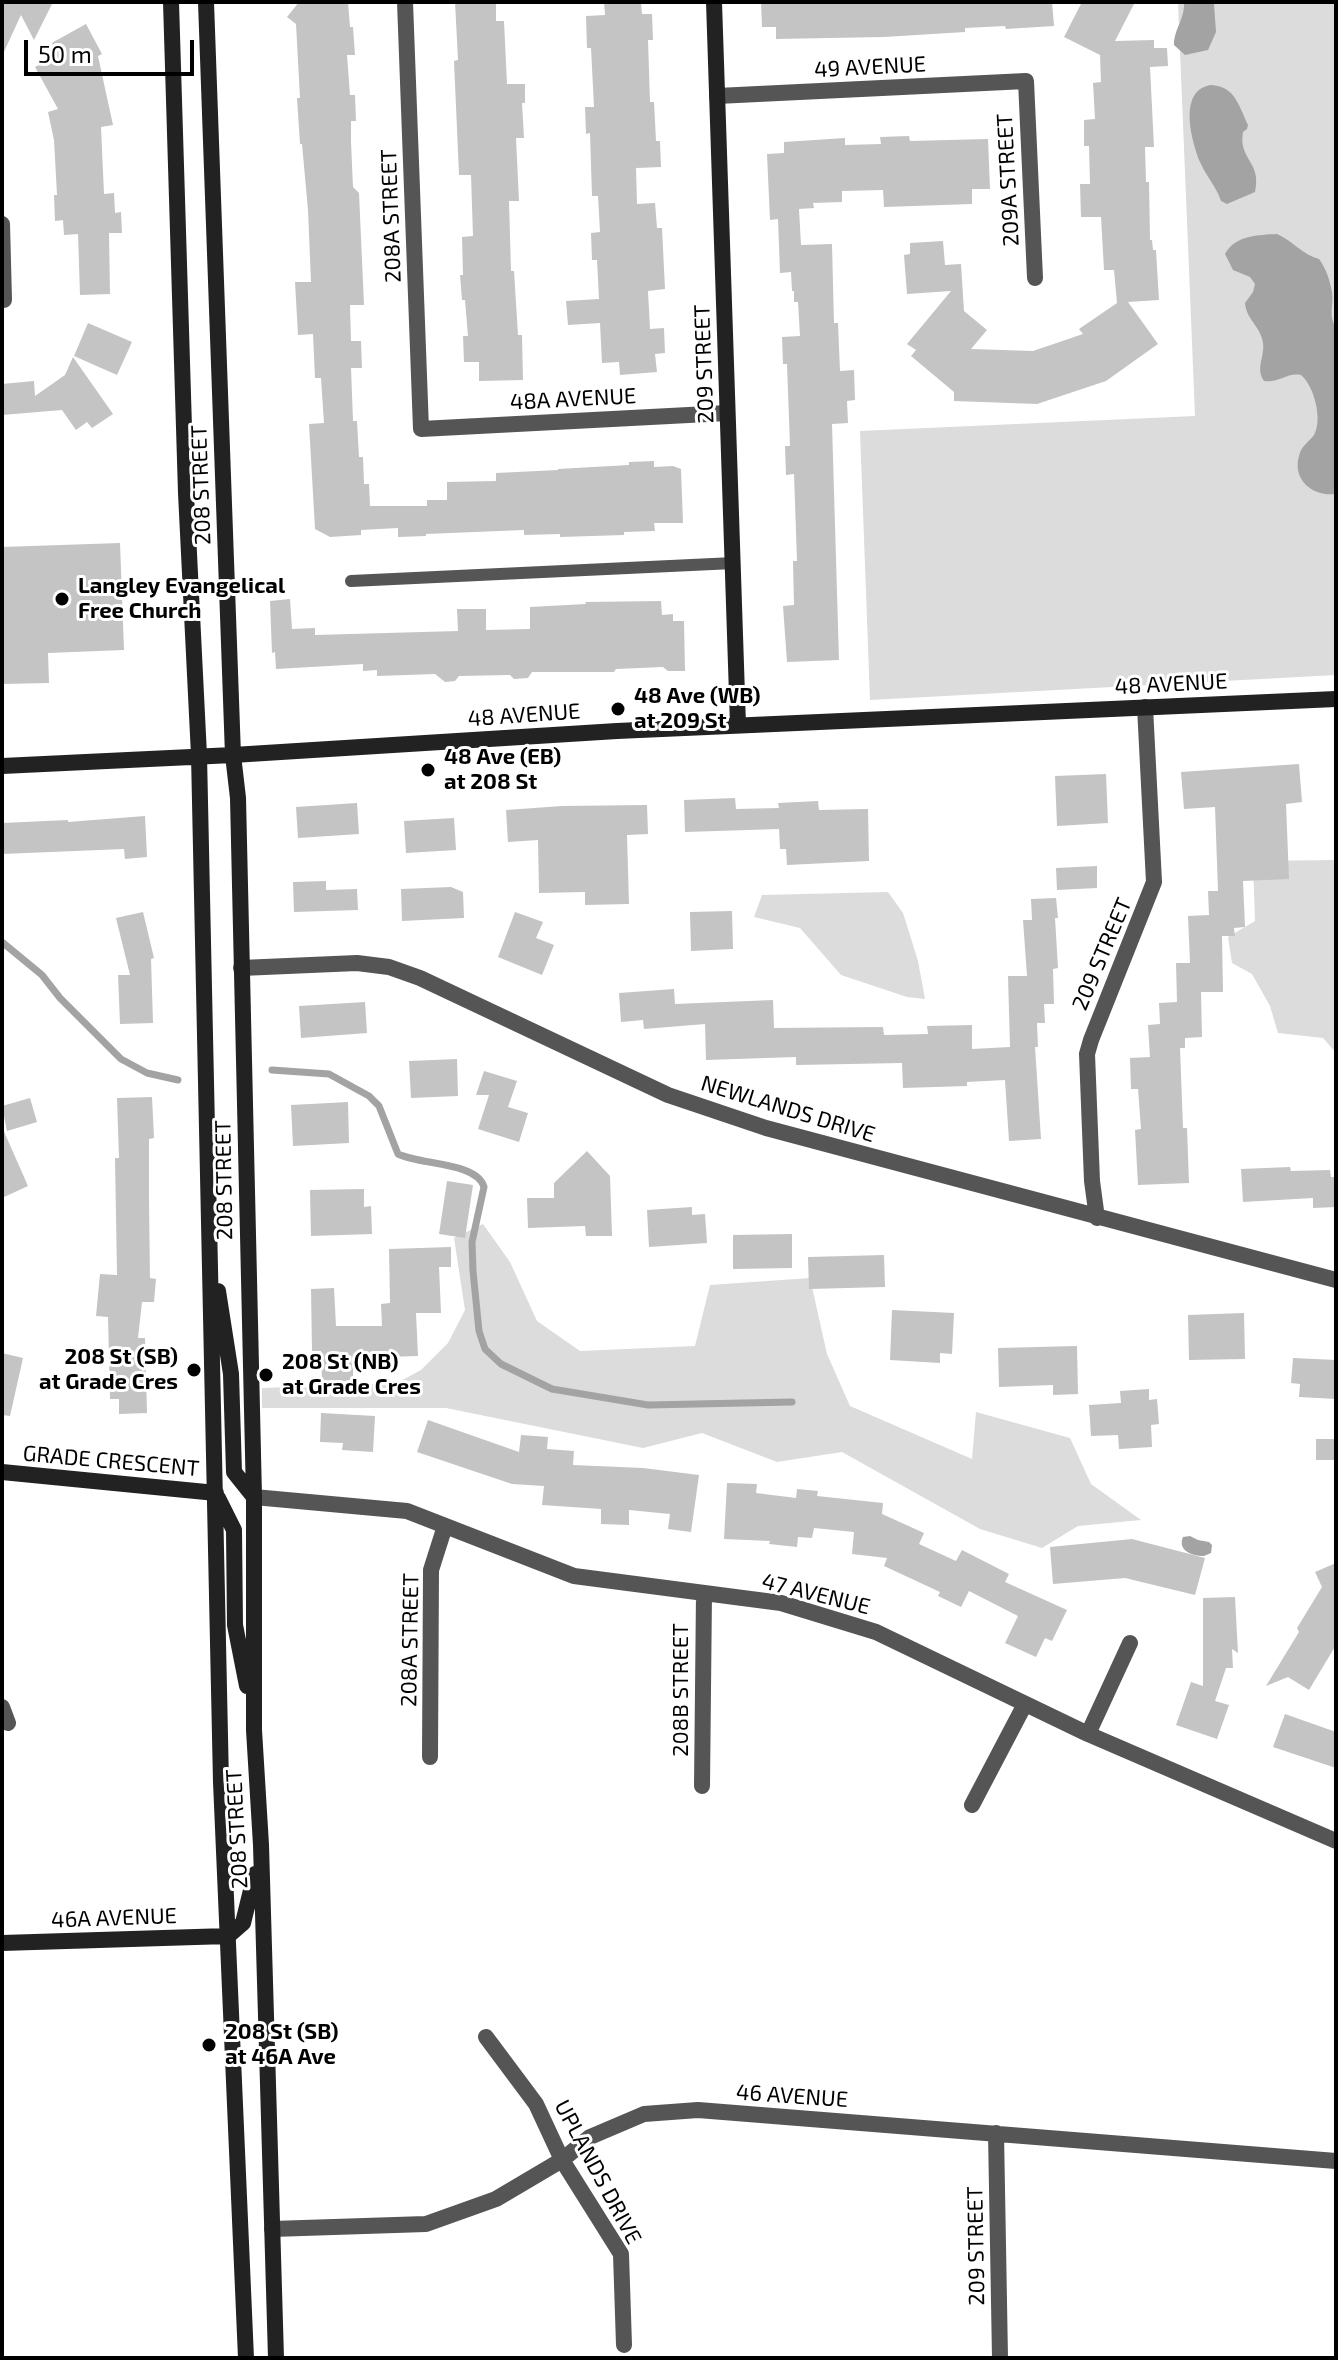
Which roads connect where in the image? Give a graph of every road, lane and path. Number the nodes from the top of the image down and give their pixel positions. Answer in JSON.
{"nodes":[{"id":1,"x":171,"y":2,"type":"edge"},
{"id":2,"x":206,"y":2,"type":"edge"},
{"id":3,"x":405,"y":2,"type":"edge"},
{"id":4,"x":714,"y":2,"type":"edge"},
{"id":5,"x":1026,"y":81,"type":"joint"},
{"id":6,"x":717,"y":96,"type":"junction"},
{"id":7,"x":2,"y":224,"type":"edge"},
{"id":8,"x":1035,"y":278,"type":"dead end"},
{"id":9,"x":4,"y":300,"type":"dead end"},
{"id":10,"x":727,"y":413,"type":"junction"},
{"id":11,"x":421,"y":429,"type":"joint"},
{"id":12,"x":734,"y":563,"type":"junction"},
{"id":13,"x":351,"y":581,"type":"dead end"},
{"id":14,"x":1336,"y":699,"type":"edge"},
{"id":15,"x":1145,"y":707,"type":"junction"},
{"id":16,"x":738,"y":725,"type":"junction"},
{"id":17,"x":199,"y":755,"type":"junction"},
{"id":18,"x":233,"y":755,"type":"junction"},
{"id":19,"x":2,"y":766,"type":"edge"},
{"id":20,"x":241,"y":968,"type":"junction"},
{"id":21,"x":207,"y":1215,"type":"junction"},
{"id":22,"x":1097,"y":1218,"type":"junction"},
{"id":23,"x":1336,"y":1280,"type":"edge"},
{"id":24,"x":2,"y":1472,"type":"edge"},
{"id":25,"x":216,"y":1493,"type":"junction"},
{"id":26,"x":254,"y":1497,"type":"junction"},
{"id":27,"x":445,"y":1526,"type":"junction"},
{"id":28,"x":704,"y":1593,"type":"junction"},
{"id":29,"x":1130,"y":1643,"type":"dead end"},
{"id":30,"x":1025,"y":1704,"type":"junction"},
{"id":31,"x":254,"y":1730,"type":"junction"},
{"id":32,"x":1088,"y":1734,"type":"junction"},
{"id":33,"x":430,"y":1757,"type":"dead end"},
{"id":34,"x":702,"y":1786,"type":"dead end"},
{"id":35,"x":972,"y":1805,"type":"dead end"},
{"id":36,"x":1336,"y":1841,"type":"edge"},
{"id":37,"x":261,"y":1845,"type":"junction"},
{"id":38,"x":228,"y":1936,"type":"junction"},
{"id":39,"x":2,"y":1943,"type":"edge"},
{"id":40,"x":486,"y":2037,"type":"dead end"},
{"id":41,"x":996,"y":2133,"type":"junction"},
{"id":42,"x":562,"y":2160,"type":"junction"},
{"id":43,"x":1336,"y":2161,"type":"edge"},
{"id":44,"x":272,"y":2229,"type":"junction"},
{"id":45,"x":624,"y":2345,"type":"dead end"},
{"id":46,"x":246,"y":2358,"type":"edge"},
{"id":47,"x":276,"y":2358,"type":"edge"},
{"id":48,"x":1000,"y":2358,"type":"edge"}],
"edges":[{"from":1,"to":17,"type":"main road","name":"208 STREET"},
{"from":2,"to":18,"type":"main road","name":"208 STREET"},
{"from":3,"to":11,"type":"street","name":"208A STREET"},
{"from":4,"to":6,"type":"main road","name":"209 STREET"},
{"from":5,"to":6,"type":"street","name":"49 AVENUE"},
{"from":5,"to":8,"type":"street","name":"209A STREET"},
{"from":6,"to":10,"type":"main road","name":"209 STREET"},
{"from":7,"to":9,"type":"street"},
{"from":10,"to":11,"type":"street","name":"48A AVENUE"},
{"from":10,"to":12,"type":"main road","name":"209 STREET"},
{"from":12,"to":13,"type":"lane"},
{"from":12,"to":16,"type":"main road","name":"209 STREET"},
{"from":14,"to":15,"type":"main road","name":"48 AVENUE"},
{"from":15,"to":16,"type":"main road","name":"48 AVENUE"},
{"from":15,"to":22,"type":"street","name":"209 STREET"},
{"from":16,"to":18,"type":"main road","name":"48 AVENUE"},
{"from":17,"to":18,"type":"main road","name":"48 AVENUE"},
{"from":17,"to":19,"type":"main road","name":"48 AVENUE"},
{"from":17,"to":21,"type":"main road","name":"208 STREET"},
{"from":18,"to":20,"type":"main road","name":"208 STREET"},
{"from":20,"to":22,"type":"street","name":"NEWLANDS DRIVE"},
{"from":20,"to":26,"type":"main road","name":"208 STREET"},
{"from":21,"to":25,"type":"main road","name":"208 STREET"},
{"from":21,"to":26,"type":"main road"},
{"from":22,"to":23,"type":"street","name":"NEWLANDS DRIVE"},
{"from":24,"to":25,"type":"main road","name":"GRADE CRESCENT"},
{"from":25,"to":31,"type":"main road"},
{"from":25,"to":38,"type":"main road","name":"208 STREET"},
{"from":26,"to":27,"type":"street","name":"47 AVENUE"},
{"from":26,"to":31,"type":"main road","name":"208 STREET"},
{"from":27,"to":28,"type":"street","name":"47 AVENUE"},
{"from":27,"to":33,"type":"street","name":"208A STREET"},
{"from":28,"to":30,"type":"street","name":"47 AVENUE"},
{"from":28,"to":34,"type":"street","name":"208B STREET"},
{"from":29,"to":32,"type":"street"},
{"from":30,"to":32,"type":"street","name":"47 AVENUE"},
{"from":30,"to":35,"type":"street"},
{"from":31,"to":37,"type":"main road","name":"208 STREET"},
{"from":32,"to":36,"type":"street","name":"47 AVENUE"},
{"from":37,"to":38,"type":"main road"},
{"from":37,"to":44,"type":"main road","name":"208 STREET"},
{"from":38,"to":39,"type":"main road","name":"46A AVENUE"},
{"from":38,"to":46,"type":"main road","name":"208 STREET"},
{"from":40,"to":42,"type":"street","name":"UPLANDS DRIVE"},
{"from":41,"to":42,"type":"street","name":"46 AVENUE"},
{"from":41,"to":43,"type":"street","name":"46 AVENUE"},
{"from":41,"to":48,"type":"street","name":"209 STREET"},
{"from":42,"to":44,"type":"street","name":"46 AVENUE"},
{"from":42,"to":45,"type":"street","name":"UPLANDS DRIVE"},
{"from":44,"to":47,"type":"main road","name":"208 STREET"}]}
